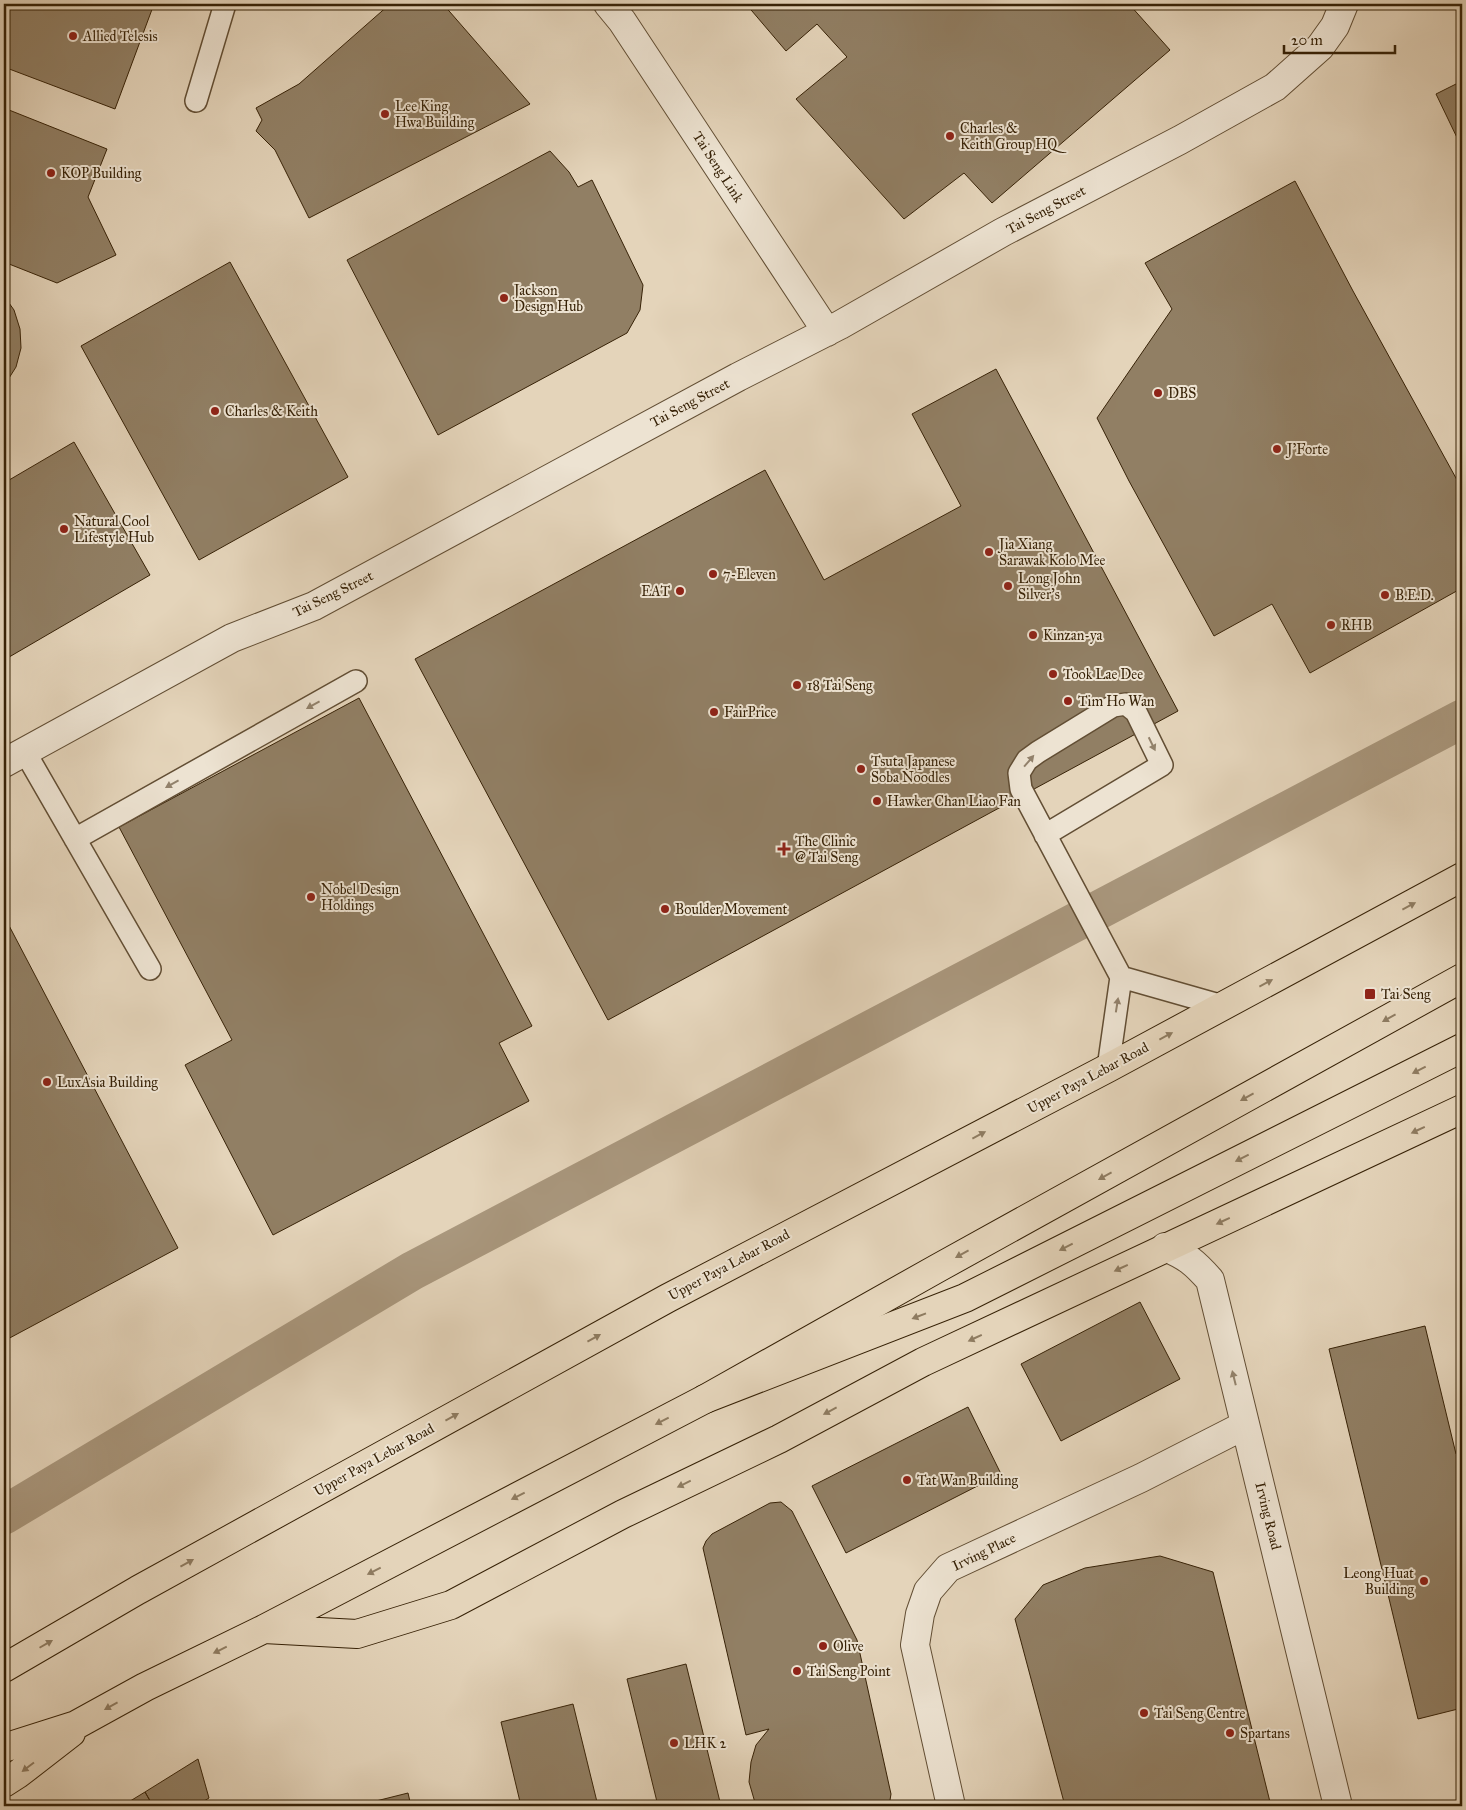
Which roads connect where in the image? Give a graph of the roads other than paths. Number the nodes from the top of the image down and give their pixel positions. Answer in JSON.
{"nodes":[{"id":1,"x":225,"y":4,"type":"edge"},
{"id":2,"x":608,"y":4,"type":"edge"},
{"id":3,"x":1344,"y":4,"type":"edge"},
{"id":4,"x":196,"y":101,"type":"dead end"},
{"id":5,"x":827,"y":332,"type":"junction"},
{"id":6,"x":356,"y":680,"type":"dead end"},
{"id":7,"x":14,"y":757,"type":"edge"},
{"id":8,"x":75,"y":839,"type":"junction"},
{"id":9,"x":1049,"y":841,"type":"junction"},
{"id":10,"x":1462,"y":877,"type":"edge"},
{"id":11,"x":150,"y":969,"type":"dead end"},
{"id":12,"x":1121,"y":976,"type":"junction"},
{"id":13,"x":1462,"y":978,"type":"edge"},
{"id":14,"x":1223,"y":1006,"type":"junction"},
{"id":15,"x":1462,"y":1048,"type":"edge"},
{"id":16,"x":1108,"y":1068,"type":"junction"},
{"id":17,"x":1462,"y":1109,"type":"edge"},
{"id":18,"x":1166,"y":1247,"type":"junction"},
{"id":19,"x":706,"y":1399,"type":"junction"},
{"id":20,"x":1245,"y":1425,"type":"junction"},
{"id":21,"x":264,"y":1629,"type":"junction"},
{"id":22,"x":4,"y":1668,"type":"edge"},
{"id":23,"x":76,"y":1725,"type":"junction"},
{"id":24,"x":4,"y":1748,"type":"edge"},
{"id":25,"x":4,"y":1783,"type":"edge"},
{"id":26,"x":951,"y":1806,"type":"edge"},
{"id":27,"x":1338,"y":1806,"type":"edge"}],
"edges":[{"from":1,"to":4,"type":"lane"},
{"from":2,"to":5,"type":"street","name":"Tai Seng Link"},
{"from":3,"to":5,"type":"street","name":"Tai Seng Street"},
{"from":5,"to":7,"type":"street","name":"Tai Seng Street"},
{"from":6,"to":8,"type":"lane","one_way":true},
{"from":7,"to":8,"type":"lane"},
{"from":8,"to":11,"type":"lane"},
{"from":9,"to":9,"type":"lane","one_way":true},
{"from":9,"to":12,"type":"lane"},
{"from":14,"to":10,"type":"main road","name":"Upper Paya Lebar Road","one_way":true},
{"from":12,"to":14,"type":"lane"},
{"from":16,"to":12,"type":"lane","one_way":true},
{"from":13,"to":19,"type":"main road","one_way":true},
{"from":16,"to":14,"type":"main road","name":"Upper Paya Lebar Road","one_way":true},
{"from":15,"to":19,"type":"main road","one_way":true},
{"from":22,"to":16,"type":"main road","name":"Upper Paya Lebar Road","one_way":true},
{"from":17,"to":18,"type":"main road","one_way":true},
{"from":20,"to":18,"type":"street","name":"Irving Road","one_way":true},
{"from":18,"to":21,"type":"main road","one_way":true},
{"from":19,"to":21,"type":"main road","one_way":true},
{"from":20,"to":26,"type":"street","name":"Irving Place"},
{"from":20,"to":27,"type":"street","name":"Irving Road"},
{"from":21,"to":23,"type":"main road","one_way":true},
{"from":23,"to":24,"type":"main road"},
{"from":23,"to":25,"type":"main road","one_way":true}]}
